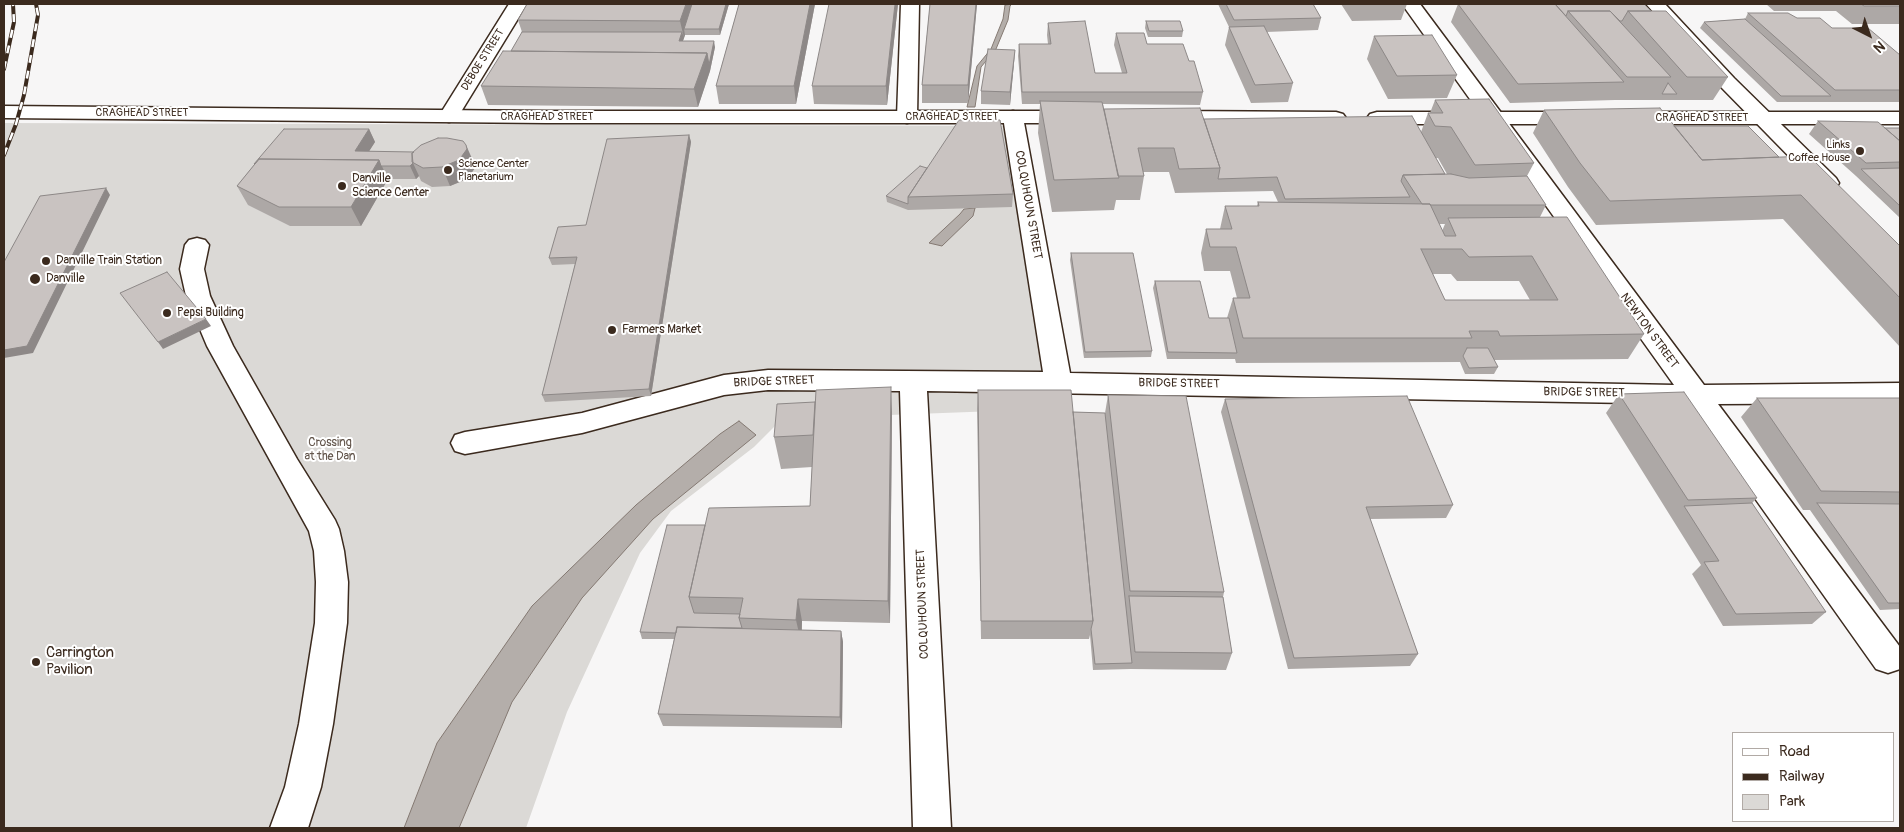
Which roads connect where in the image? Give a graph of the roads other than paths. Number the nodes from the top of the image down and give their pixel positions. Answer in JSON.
{"nodes":[{"id":1,"x":518,"y":4,"type":"edge"},
{"id":2,"x":910,"y":4,"type":"edge"},
{"id":3,"x":1411,"y":4,"type":"edge"},
{"id":4,"x":1655,"y":4,"type":"edge"},
{"id":5,"x":4,"y":112,"type":"edge"},
{"id":6,"x":449,"y":116,"type":"junction"},
{"id":7,"x":1013,"y":116,"type":"junction"},
{"id":8,"x":907,"y":117,"type":"junction"},
{"id":9,"x":1092,"y":117,"type":"edge"},
{"id":10,"x":1152,"y":117,"type":"edge"},
{"id":11,"x":1495,"y":118,"type":"junction"},
{"id":12,"x":1900,"y":118,"type":"edge"},
{"id":13,"x":1764,"y":119,"type":"junction"},
{"id":14,"x":1846,"y":201,"type":"edge"},
{"id":15,"x":198,"y":245,"type":"dead end"},
{"id":16,"x":913,"y":380,"type":"junction"},
{"id":17,"x":1058,"y":382,"type":"junction"},
{"id":18,"x":1900,"y":393,"type":"edge"},
{"id":19,"x":1695,"y":394,"type":"junction"},
{"id":20,"x":465,"y":443,"type":"dead end"},
{"id":21,"x":1888,"y":658,"type":"dead end"},
{"id":22,"x":289,"y":828,"type":"edge"},
{"id":23,"x":932,"y":828,"type":"edge"}],
"edges":[{"from":1,"to":6,"type":"street","name":"DEBOE STREET"},
{"from":2,"to":8,"type":"street"},
{"from":3,"to":11,"type":"street","name":"NEWTON STREET"},
{"from":4,"to":13,"type":"street"},
{"from":5,"to":6,"type":"street","name":"CRAGHEAD STREET"},
{"from":6,"to":8,"type":"street","name":"CRAGHEAD STREET"},
{"from":7,"to":8,"type":"street","name":"CRAGHEAD STREET"},
{"from":7,"to":9,"type":"street","name":"CRAGHEAD STREET"},
{"from":7,"to":17,"type":"street","name":"COLQUHOUN STREET"},
{"from":10,"to":11,"type":"street","name":"CRAGHEAD STREET"},
{"from":11,"to":13,"type":"street","name":"CRAGHEAD STREET"},
{"from":11,"to":19,"type":"street","name":"NEWTON STREET"},
{"from":12,"to":13,"type":"street","name":"CRAGHEAD STREET"},
{"from":13,"to":14,"type":"street"},
{"from":15,"to":22,"type":"street"},
{"from":16,"to":17,"type":"street","name":"BRIDGE STREET"},
{"from":16,"to":20,"type":"street","name":"BRIDGE STREET"},
{"from":16,"to":23,"type":"street","name":"COLQUHOUN STREET"},
{"from":17,"to":19,"type":"street","name":"BRIDGE STREET"},
{"from":18,"to":19,"type":"street","name":"BRIDGE STREET"},
{"from":19,"to":21,"type":"street","name":"NEWTON STREET"}]}
